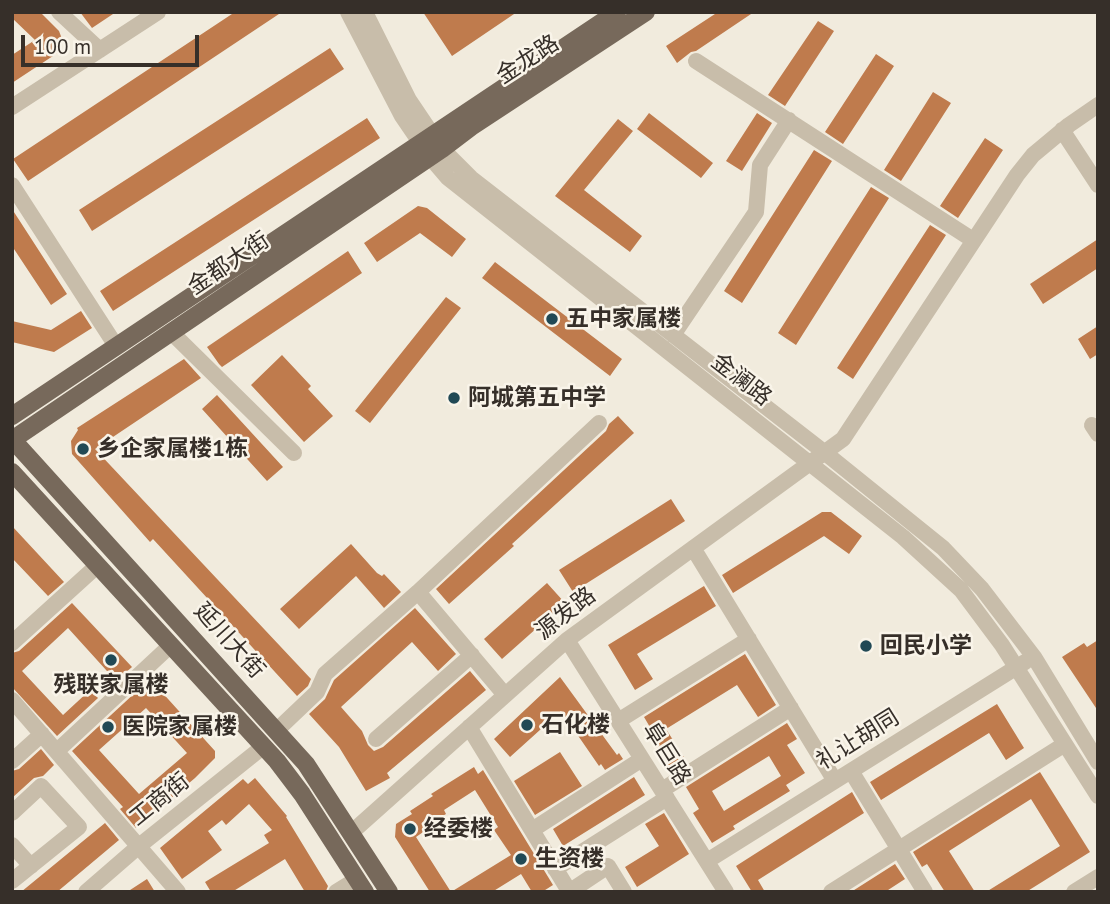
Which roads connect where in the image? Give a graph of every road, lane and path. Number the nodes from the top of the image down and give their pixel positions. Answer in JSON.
{"nodes":[{"id":1,"x":59,"y":12,"type":"edge"},
{"id":2,"x":159,"y":12,"type":"edge"},
{"id":3,"x":348,"y":12,"type":"edge"},
{"id":4,"x":365,"y":12,"type":"edge"},
{"id":5,"x":617,"y":12,"type":"edge"},
{"id":6,"x":646,"y":12,"type":"edge"},
{"id":7,"x":100,"y":50,"type":"junction"},
{"id":8,"x":696,"y":61,"type":"dead end"},
{"id":9,"x":1098,"y":105,"type":"edge"},
{"id":10,"x":12,"y":107,"type":"edge"},
{"id":11,"x":468,"y":120,"type":"junction"},
{"id":12,"x":789,"y":120,"type":"junction"},
{"id":13,"x":1062,"y":130,"type":"junction"},
{"id":14,"x":431,"y":146,"type":"junction"},
{"id":15,"x":12,"y":185,"type":"edge"},
{"id":16,"x":1098,"y":186,"type":"edge"},
{"id":17,"x":973,"y":240,"type":"junction"},
{"id":18,"x":171,"y":332,"type":"junction"},
{"id":19,"x":673,"y":335,"type":"junction"},
{"id":20,"x":116,"y":346,"type":"junction"},
{"id":21,"x":12,"y":416,"type":"edge"},
{"id":22,"x":599,"y":423,"type":"dead end"},
{"id":23,"x":12,"y":439,"type":"edge"},
{"id":24,"x":824,"y":452,"type":"junction"},
{"id":25,"x":295,"y":453,"type":"dead end"},
{"id":26,"x":810,"y":463,"type":"junction"},
{"id":27,"x":12,"y":472,"type":"edge"},
{"id":28,"x":693,"y":548,"type":"junction"},
{"id":29,"x":98,"y":565,"type":"junction"},
{"id":30,"x":418,"y":592,"type":"junction"},
{"id":31,"x":749,"y":639,"type":"junction"},
{"id":32,"x":566,"y":640,"type":"junction"},
{"id":33,"x":12,"y":643,"type":"edge"},
{"id":34,"x":172,"y":645,"type":"junction"},
{"id":35,"x":472,"y":655,"type":"junction"},
{"id":36,"x":1034,"y":657,"type":"junction"},
{"id":37,"x":1017,"y":668,"type":"junction"},
{"id":38,"x":505,"y":695,"type":"junction"},
{"id":39,"x":12,"y":700,"type":"edge"},
{"id":40,"x":791,"y":708,"type":"junction"},
{"id":41,"x":618,"y":721,"type":"junction"},
{"id":42,"x":469,"y":727,"type":"junction"},
{"id":43,"x":276,"y":731,"type":"junction"},
{"id":44,"x":42,"y":734,"type":"junction"},
{"id":45,"x":376,"y":739,"type":"dead end"},
{"id":46,"x":1065,"y":744,"type":"junction"},
{"id":47,"x":264,"y":746,"type":"junction"},
{"id":48,"x":57,"y":751,"type":"junction"},
{"id":49,"x":642,"y":759,"type":"junction"},
{"id":50,"x":12,"y":761,"type":"edge"},
{"id":51,"x":1098,"y":762,"type":"edge"},
{"id":52,"x":852,"y":771,"type":"junction"},
{"id":53,"x":835,"y":781,"type":"junction"},
{"id":54,"x":664,"y":794,"type":"junction"},
{"id":55,"x":1098,"y":796,"type":"edge"},
{"id":56,"x":12,"y":813,"type":"edge"},
{"id":57,"x":532,"y":830,"type":"junction"},
{"id":58,"x":352,"y":832,"type":"junction"},
{"id":59,"x":12,"y":845,"type":"edge"},
{"id":60,"x":139,"y":846,"type":"junction"},
{"id":61,"x":899,"y":849,"type":"junction"},
{"id":62,"x":707,"y":861,"type":"junction"},
{"id":63,"x":31,"y":866,"type":"junction"},
{"id":64,"x":555,"y":869,"type":"junction"},
{"id":65,"x":1098,"y":877,"type":"edge"},
{"id":66,"x":12,"y":881,"type":"edge"},
{"id":67,"x":361,"y":885,"type":"edge"},
{"id":68,"x":86,"y":892,"type":"edge"},
{"id":69,"x":178,"y":892,"type":"edge"},
{"id":70,"x":336,"y":892,"type":"edge"},
{"id":71,"x":389,"y":892,"type":"edge"},
{"id":72,"x":569,"y":892,"type":"edge"},
{"id":73,"x":624,"y":892,"type":"edge"},
{"id":74,"x":726,"y":892,"type":"edge"},
{"id":75,"x":831,"y":892,"type":"edge"},
{"id":76,"x":925,"y":892,"type":"edge"},
{"id":77,"x":1074,"y":892,"type":"edge"}],
"edges":[{"from":1,"to":7,"type":"street"},
{"from":2,"to":7,"type":"street"},
{"from":3,"to":14,"type":"street","name":"金澜路"},
{"from":4,"to":14,"type":"street","name":"金澜路"},
{"from":5,"to":11,"type":"main road","name":"金龙路"},
{"from":6,"to":11,"type":"main road","name":"金龙路"},
{"from":7,"to":10,"type":"street"},
{"from":8,"to":12,"type":"street"},
{"from":9,"to":13,"type":"street","name":"源发路"},
{"from":11,"to":14,"type":"main road","name":"金都大街"},
{"from":12,"to":17,"type":"street"},
{"from":12,"to":19,"type":"street"},
{"from":13,"to":16,"type":"street"},
{"from":13,"to":17,"type":"street","name":"源发路"},
{"from":14,"to":18,"type":"main road","name":"金都大街"},
{"from":14,"to":19,"type":"street","name":"金澜路"},
{"from":14,"to":20,"type":"main road","name":"金都大街"},
{"from":14,"to":26,"type":"street","name":"金澜路"},
{"from":15,"to":20,"type":"street"},
{"from":17,"to":24,"type":"street","name":"源发路"},
{"from":18,"to":23,"type":"main road","name":"金都大街"},
{"from":18,"to":25,"type":"street"},
{"from":19,"to":24,"type":"street","name":"金澜路"},
{"from":20,"to":21,"type":"main road","name":"金都大街"},
{"from":22,"to":30,"type":"street"},
{"from":23,"to":43,"type":"main road","name":"延川大街"},
{"from":24,"to":26,"type":"street","name":"源发路"},
{"from":24,"to":36,"type":"street","name":"金澜路"},
{"from":26,"to":28,"type":"street","name":"源发路"},
{"from":26,"to":37,"type":"street","name":"金澜路"},
{"from":27,"to":29,"type":"main road","name":"延川大街"},
{"from":28,"to":31,"type":"street"},
{"from":28,"to":32,"type":"street","name":"源发路"},
{"from":29,"to":33,"type":"street"},
{"from":29,"to":34,"type":"main road","name":"延川大街"},
{"from":30,"to":35,"type":"street"},
{"from":30,"to":43,"type":"street"},
{"from":31,"to":40,"type":"street"},
{"from":31,"to":41,"type":"street"},
{"from":32,"to":38,"type":"street","name":"源发路"},
{"from":32,"to":41,"type":"street","name":"阜巨路"},
{"from":34,"to":47,"type":"main road","name":"延川大街"},
{"from":34,"to":48,"type":"street"},
{"from":35,"to":38,"type":"street"},
{"from":35,"to":45,"type":"street"},
{"from":36,"to":37,"type":"street","name":"礼让胡同"},
{"from":36,"to":51,"type":"street","name":"金澜路"},
{"from":37,"to":46,"type":"street","name":"金澜路"},
{"from":37,"to":52,"type":"street","name":"礼让胡同"},
{"from":38,"to":42,"type":"street","name":"源发路"},
{"from":39,"to":44,"type":"street"},
{"from":40,"to":53,"type":"street"},
{"from":40,"to":54,"type":"street"},
{"from":41,"to":49,"type":"street","name":"阜巨路"},
{"from":42,"to":57,"type":"street"},
{"from":42,"to":58,"type":"street","name":"源发路"},
{"from":43,"to":58,"type":"main road","name":"延川大街"},
{"from":44,"to":48,"type":"street"},
{"from":44,"to":50,"type":"street"},
{"from":46,"to":55,"type":"street","name":"金澜路"},
{"from":46,"to":61,"type":"street"},
{"from":47,"to":60,"type":"street","name":"工商街"},
{"from":47,"to":67,"type":"main road","name":"延川大街"},
{"from":48,"to":60,"type":"street"},
{"from":49,"to":54,"type":"street","name":"阜巨路"},
{"from":49,"to":57,"type":"street"},
{"from":52,"to":53,"type":"street","name":"礼让胡同"},
{"from":52,"to":61,"type":"street"},
{"from":53,"to":62,"type":"street","name":"礼让胡同"},
{"from":54,"to":62,"type":"street","name":"阜巨路"},
{"from":54,"to":64,"type":"street"},
{"from":56,"to":63,"type":"street"},
{"from":57,"to":64,"type":"street"},
{"from":58,"to":71,"type":"main road","name":"延川大街"},
{"from":59,"to":63,"type":"street"},
{"from":60,"to":68,"type":"street","name":"工商街"},
{"from":60,"to":69,"type":"street"},
{"from":61,"to":75,"type":"street"},
{"from":61,"to":76,"type":"street"},
{"from":62,"to":74,"type":"street","name":"阜巨路"},
{"from":63,"to":66,"type":"street"},
{"from":64,"to":72,"type":"street"},
{"from":65,"to":77,"type":"street"},
{"from":67,"to":70,"type":"street"},
{"from":72,"to":73,"type":"street"}]}
